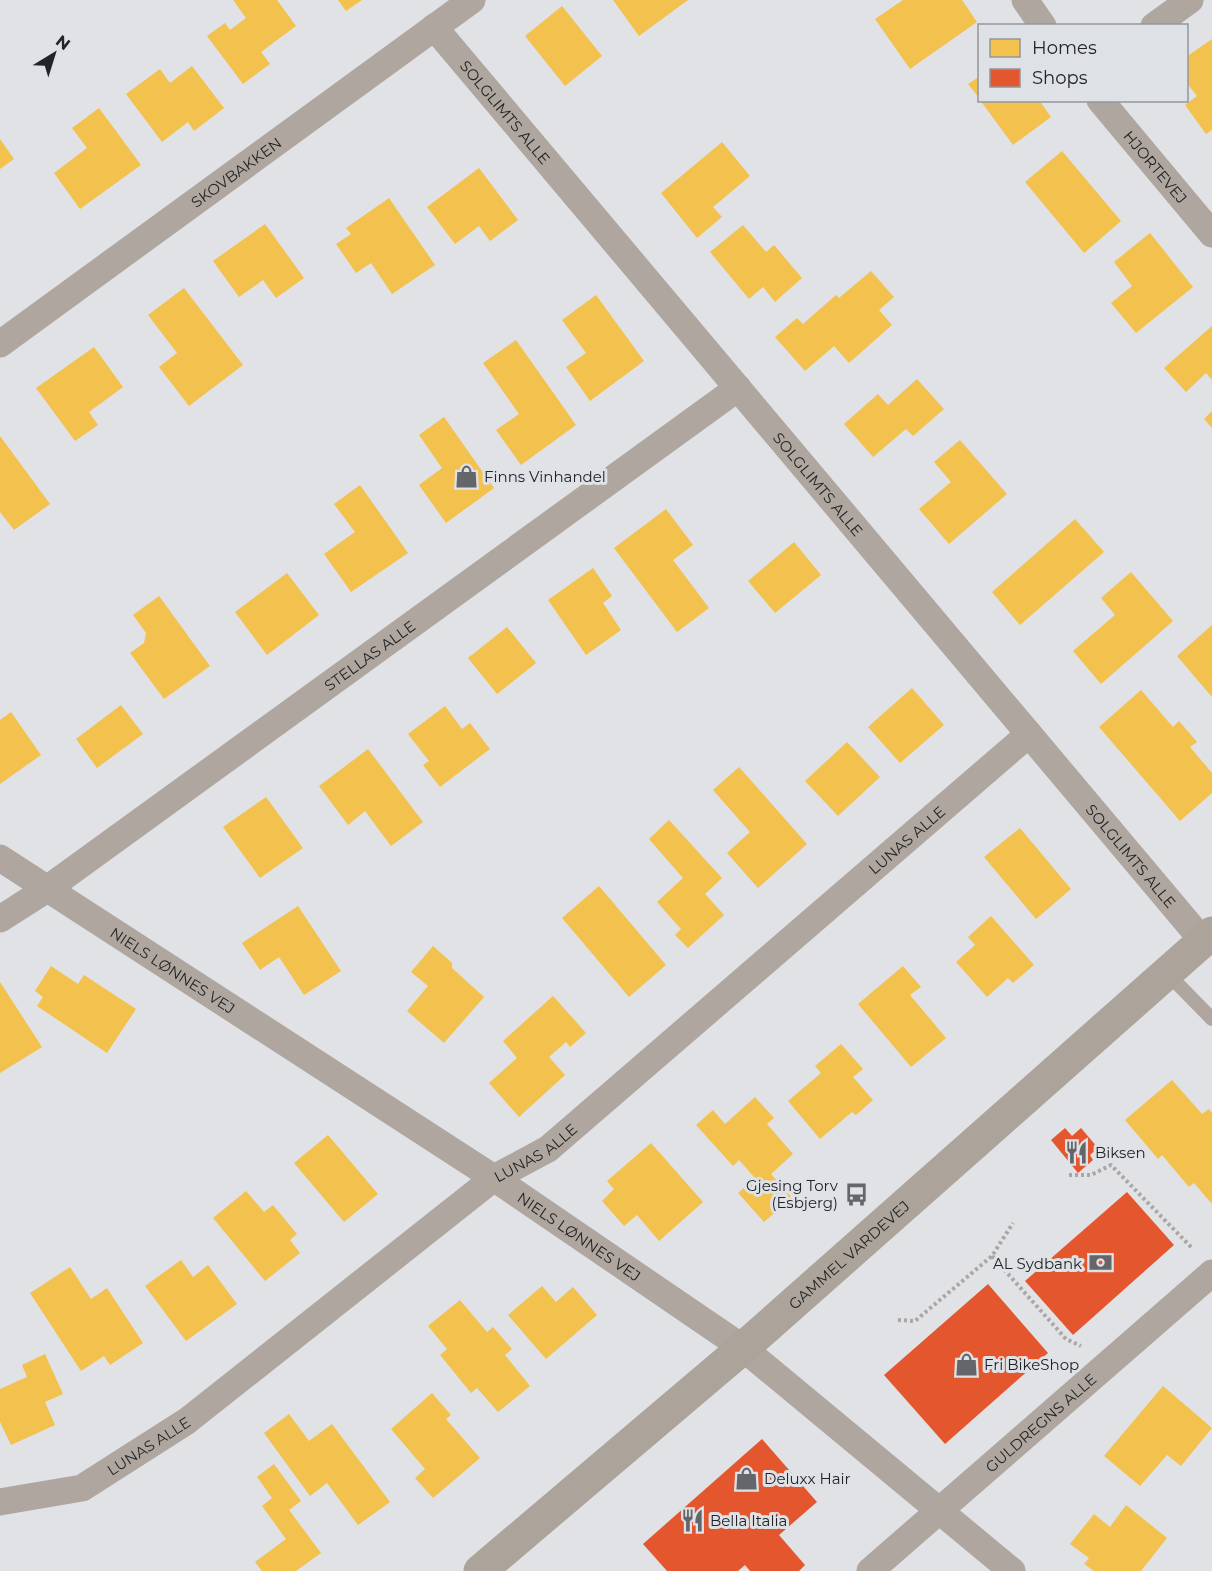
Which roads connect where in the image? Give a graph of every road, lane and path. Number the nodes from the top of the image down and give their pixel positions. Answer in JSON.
{"nodes":[{"id":1,"x":472,"y":0,"type":"edge"},
{"id":2,"x":1025,"y":0,"type":"edge"},
{"id":3,"x":1190,"y":0,"type":"edge"},
{"id":4,"x":1042,"y":24,"type":"edge"},
{"id":5,"x":1157,"y":24,"type":"edge"},
{"id":6,"x":434,"y":27,"type":"junction"},
{"id":7,"x":1102,"y":102,"type":"edge"},
{"id":8,"x":1212,"y":234,"type":"edge"},
{"id":9,"x":0,"y":344,"type":"edge"},
{"id":10,"x":738,"y":388,"type":"junction"},
{"id":11,"x":1029,"y":734,"type":"junction"},
{"id":12,"x":0,"y":858,"type":"edge"},
{"id":13,"x":47,"y":889,"type":"junction"},
{"id":14,"x":0,"y":920,"type":"edge"},
{"id":15,"x":1207,"y":937,"type":"edge"},
{"id":16,"x":1167,"y":972,"type":"junction"},
{"id":17,"x":1212,"y":1019,"type":"edge"},
{"id":18,"x":1069,"y":1175,"type":"dead end"},
{"id":19,"x":494,"y":1178,"type":"junction"},
{"id":20,"x":1013,"y":1223,"type":"dead end"},
{"id":21,"x":1194,"y":1251,"type":"dead end"},
{"id":22,"x":992,"y":1256,"type":"junction"},
{"id":23,"x":1212,"y":1273,"type":"edge"},
{"id":24,"x":898,"y":1320,"type":"dead end"},
{"id":25,"x":742,"y":1347,"type":"junction"},
{"id":26,"x":1087,"y":1349,"type":"dead end"},
{"id":27,"x":0,"y":1502,"type":"edge"},
{"id":28,"x":940,"y":1510,"type":"junction"},
{"id":29,"x":480,"y":1571,"type":"edge"},
{"id":30,"x":870,"y":1571,"type":"edge"},
{"id":31,"x":1012,"y":1571,"type":"edge"}],
"edges":[{"from":1,"to":6,"type":"street","name":"SKOVBAKKEN"},
{"from":2,"to":4,"type":"street"},
{"from":3,"to":5,"type":"street"},
{"from":6,"to":9,"type":"street","name":"SKOVBAKKEN"},
{"from":6,"to":10,"type":"street","name":"SOLGLIMTS ALLE"},
{"from":7,"to":8,"type":"street","name":"HJORTEVEJ"},
{"from":10,"to":11,"type":"street","name":"SOLGLIMTS ALLE"},
{"from":10,"to":13,"type":"street","name":"STELLAS ALLE"},
{"from":11,"to":15,"type":"street","name":"SOLGLIMTS ALLE"},
{"from":11,"to":19,"type":"street","name":"LUNAS ALLE"},
{"from":12,"to":13,"type":"street","name":"NIELS LØNNES VEJ"},
{"from":13,"to":14,"type":"street","name":"STELLAS ALLE"},
{"from":13,"to":19,"type":"street","name":"NIELS LØNNES VEJ"},
{"from":15,"to":16,"type":"street","name":"GAMMEL VARDEVEJ"},
{"from":16,"to":17,"type":"lane"},
{"from":16,"to":25,"type":"street","name":"GAMMEL VARDEVEJ"},
{"from":18,"to":21,"type":"path"},
{"from":19,"to":25,"type":"street","name":"NIELS LØNNES VEJ"},
{"from":19,"to":27,"type":"street","name":"LUNAS ALLE"},
{"from":20,"to":22,"type":"path"},
{"from":22,"to":24,"type":"path"},
{"from":22,"to":26,"type":"path"},
{"from":23,"to":28,"type":"street","name":"GULDREGNS ALLE"},
{"from":25,"to":28,"type":"street","name":"NIELS LØNNES VEJ"},
{"from":25,"to":29,"type":"street","name":"GAMMEL VARDEVEJ"},
{"from":28,"to":30,"type":"street","name":"GULDREGNS ALLE"},
{"from":28,"to":31,"type":"street","name":"NIELS LØNNES VEJ"}]}
